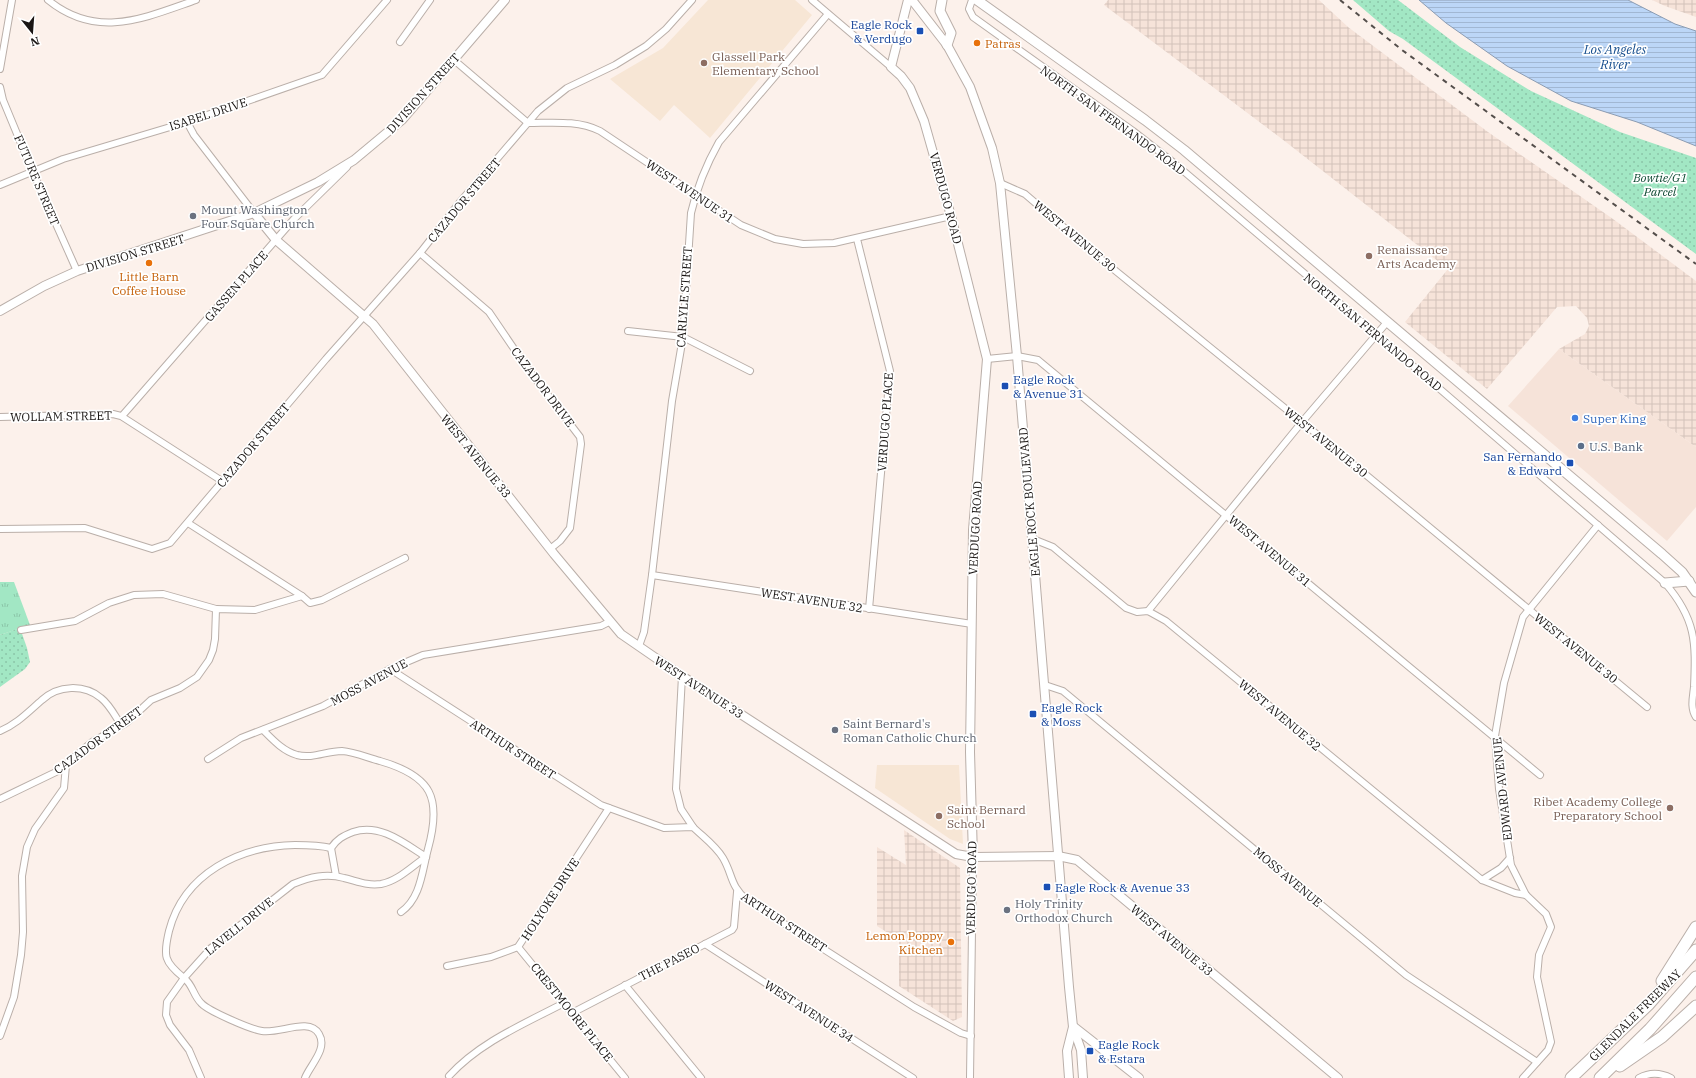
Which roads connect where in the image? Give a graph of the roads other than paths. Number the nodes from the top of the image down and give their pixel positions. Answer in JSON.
{"nodes":[{"id":1,"x":12,"y":0,"type":"edge"},
{"id":2,"x":48,"y":0,"type":"edge"},
{"id":3,"x":196,"y":0,"type":"edge"},
{"id":4,"x":387,"y":0,"type":"edge"},
{"id":5,"x":430,"y":0,"type":"edge"},
{"id":6,"x":504,"y":0,"type":"edge"},
{"id":7,"x":812,"y":0,"type":"edge"},
{"id":8,"x":908,"y":0,"type":"edge"},
{"id":9,"x":912,"y":0,"type":"edge"},
{"id":10,"x":942,"y":0,"type":"edge"},
{"id":11,"x":972,"y":0,"type":"edge"},
{"id":12,"x":977,"y":0,"type":"edge"},
{"id":13,"x":688,"y":1,"type":"edge"},
{"id":14,"x":828,"y":14,"type":"junction"},
{"id":15,"x":400,"y":42,"type":"dead end"},
{"id":16,"x":947,"y":45,"type":"junction"},
{"id":17,"x":1,"y":60,"type":"edge"},
{"id":18,"x":454,"y":60,"type":"junction"},
{"id":19,"x":891,"y":67,"type":"junction"},
{"id":20,"x":0,"y":69,"type":"edge"},
{"id":21,"x":0,"y":87,"type":"edge"},
{"id":22,"x":188,"y":122,"type":"junction"},
{"id":23,"x":528,"y":123,"type":"junction"},
{"id":24,"x":354,"y":160,"type":"junction"},
{"id":25,"x":32,"y":170,"type":"junction"},
{"id":26,"x":1000,"y":183,"type":"junction"},
{"id":27,"x":0,"y":185,"type":"edge"},
{"id":28,"x":695,"y":193,"type":"junction"},
{"id":29,"x":254,"y":213,"type":"junction"},
{"id":30,"x":951,"y":216,"type":"junction"},
{"id":31,"x":857,"y":239,"type":"junction"},
{"id":32,"x":276,"y":240,"type":"junction"},
{"id":33,"x":420,"y":252,"type":"junction"},
{"id":34,"x":77,"y":271,"type":"junction"},
{"id":35,"x":0,"y":311,"type":"edge"},
{"id":36,"x":365,"y":316,"type":"junction"},
{"id":37,"x":1388,"y":321,"type":"junction"},
{"id":38,"x":628,"y":332,"type":"dead end"},
{"id":39,"x":1376,"y":334,"type":"junction"},
{"id":40,"x":683,"y":337,"type":"junction"},
{"id":41,"x":1017,"y":356,"type":"junction"},
{"id":42,"x":987,"y":359,"type":"junction"},
{"id":43,"x":750,"y":370,"type":"dead end"},
{"id":44,"x":122,"y":416,"type":"junction"},
{"id":45,"x":0,"y":417,"type":"edge"},
{"id":46,"x":1302,"y":422,"type":"junction"},
{"id":47,"x":222,"y":481,"type":"junction"},
{"id":48,"x":1226,"y":515,"type":"junction"},
{"id":49,"x":188,"y":523,"type":"junction"},
{"id":50,"x":1598,"y":525,"type":"junction"},
{"id":51,"x":0,"y":530,"type":"edge"},
{"id":52,"x":1033,"y":539,"type":"junction"},
{"id":53,"x":550,"y":549,"type":"junction"},
{"id":54,"x":405,"y":558,"type":"dead end"},
{"id":55,"x":652,"y":575,"type":"junction"},
{"id":56,"x":1689,"y":581,"type":"junction"},
{"id":57,"x":1665,"y":583,"type":"junction"},
{"id":58,"x":1696,"y":592,"type":"edge"},
{"id":59,"x":302,"y":596,"type":"junction"},
{"id":60,"x":216,"y":609,"type":"junction"},
{"id":61,"x":868,"y":609,"type":"junction"},
{"id":62,"x":1528,"y":609,"type":"junction"},
{"id":63,"x":1148,"y":611,"type":"junction"},
{"id":64,"x":609,"y":622,"type":"junction"},
{"id":65,"x":972,"y":624,"type":"junction"},
{"id":66,"x":21,"y":630,"type":"dead end"},
{"id":67,"x":639,"y":646,"type":"junction"},
{"id":68,"x":390,"y":669,"type":"junction"},
{"id":69,"x":682,"y":676,"type":"junction"},
{"id":70,"x":1045,"y":685,"type":"junction"},
{"id":71,"x":1647,"y":707,"type":"dead end"},
{"id":72,"x":1695,"y":715,"type":"edge"},
{"id":73,"x":121,"y":725,"type":"junction"},
{"id":74,"x":263,"y":730,"type":"junction"},
{"id":75,"x":0,"y":731,"type":"edge"},
{"id":76,"x":1495,"y":736,"type":"junction"},
{"id":77,"x":208,"y":759,"type":"dead end"},
{"id":78,"x":66,"y":765,"type":"junction"},
{"id":79,"x":1540,"y":775,"type":"dead end"},
{"id":80,"x":0,"y":799,"type":"edge"},
{"id":81,"x":610,"y":808,"type":"junction"},
{"id":82,"x":693,"y":827,"type":"junction"},
{"id":83,"x":331,"y":848,"type":"junction"},
{"id":84,"x":1058,"y":856,"type":"junction"},
{"id":85,"x":426,"y":857,"type":"junction"},
{"id":86,"x":972,"y":857,"type":"junction"},
{"id":87,"x":1510,"y":858,"type":"junction"},
{"id":88,"x":336,"y":876,"type":"junction"},
{"id":89,"x":1482,"y":880,"type":"junction"},
{"id":90,"x":737,"y":892,"type":"junction"},
{"id":91,"x":1526,"y":896,"type":"junction"},
{"id":92,"x":402,"y":912,"type":"dead end"},
{"id":93,"x":1696,"y":928,"type":"edge"},
{"id":94,"x":705,"y":944,"type":"junction"},
{"id":95,"x":518,"y":947,"type":"junction"},
{"id":96,"x":1694,"y":953,"type":"edge"},
{"id":97,"x":447,"y":966,"type":"dead end"},
{"id":98,"x":1696,"y":977,"type":"edge"},
{"id":99,"x":184,"y":978,"type":"junction"},
{"id":100,"x":625,"y":985,"type":"junction"},
{"id":101,"x":564,"y":1003,"type":"junction"},
{"id":102,"x":1649,"y":1004,"type":"junction"},
{"id":103,"x":1696,"y":1006,"type":"edge"},
{"id":104,"x":572,"y":1013,"type":"junction"},
{"id":105,"x":1073,"y":1026,"type":"junction"},
{"id":106,"x":0,"y":1036,"type":"edge"},
{"id":107,"x":971,"y":1036,"type":"junction"},
{"id":108,"x":1537,"y":1062,"type":"junction"},
{"id":109,"x":450,"y":1076,"type":"dead end"},
{"id":110,"x":201,"y":1078,"type":"edge"},
{"id":111,"x":305,"y":1078,"type":"edge"},
{"id":112,"x":625,"y":1078,"type":"edge"},
{"id":113,"x":701,"y":1078,"type":"edge"},
{"id":114,"x":913,"y":1078,"type":"edge"},
{"id":115,"x":970,"y":1078,"type":"edge"},
{"id":116,"x":1069,"y":1078,"type":"edge"},
{"id":117,"x":1083,"y":1078,"type":"edge"},
{"id":118,"x":1139,"y":1078,"type":"edge"},
{"id":119,"x":1338,"y":1078,"type":"edge"},
{"id":120,"x":1523,"y":1078,"type":"edge"},
{"id":121,"x":1571,"y":1078,"type":"edge"},
{"id":122,"x":1601,"y":1078,"type":"edge"},
{"id":123,"x":1639,"y":1078,"type":"edge"},
{"id":124,"x":1671,"y":1078,"type":"edge"}],
"edges":[{"from":1,"to":17,"type":"street"},
{"from":2,"to":3,"type":"street"},
{"from":4,"to":22,"type":"street","name":"ISABEL DRIVE"},
{"from":5,"to":15,"type":"street"},
{"from":6,"to":18,"type":"street","name":"DIVISION STREET"},
{"from":7,"to":14,"type":"street"},
{"from":8,"to":19,"type":"street"},
{"from":9,"to":16,"type":"street","name":"EAGLE ROCK BOULEVARD"},
{"from":10,"to":16,"type":"main road"},
{"from":11,"to":39,"type":"street","name":"NORTH SAN FERNANDO ROAD"},
{"from":12,"to":37,"type":"main road","name":"NORTH SAN FERNANDO ROAD"},
{"from":13,"to":23,"type":"street","name":"CAZADOR STREET"},
{"from":14,"to":19,"type":"street"},
{"from":14,"to":28,"type":"street","name":"CARLYLE STREET"},
{"from":16,"to":26,"type":"street","name":"EAGLE ROCK BOULEVARD"},
{"from":17,"to":20,"type":"street"},
{"from":18,"to":23,"type":"street"},
{"from":18,"to":24,"type":"street","name":"DIVISION STREET"},
{"from":19,"to":30,"type":"street","name":"VERDUGO ROAD"},
{"from":21,"to":25,"type":"street","name":"FUTURE STREET"},
{"from":22,"to":25,"type":"street","name":"ISABEL DRIVE"},
{"from":22,"to":29,"type":"street","name":"WEST AVENUE 33"},
{"from":23,"to":28,"type":"street","name":"WEST AVENUE 31"},
{"from":23,"to":33,"type":"street","name":"CAZADOR STREET"},
{"from":24,"to":29,"type":"street","name":"DIVISION STREET"},
{"from":24,"to":32,"type":"street","name":"GASSEN PLACE"},
{"from":25,"to":27,"type":"street","name":"ISABEL DRIVE"},
{"from":25,"to":34,"type":"street","name":"FUTURE STREET"},
{"from":26,"to":41,"type":"street","name":"EAGLE ROCK BOULEVARD"},
{"from":26,"to":46,"type":"street","name":"WEST AVENUE 30"},
{"from":28,"to":31,"type":"street","name":"WEST AVENUE 31"},
{"from":28,"to":40,"type":"street","name":"CARLYLE STREET"},
{"from":29,"to":32,"type":"street","name":"WEST AVENUE 33"},
{"from":29,"to":34,"type":"street","name":"DIVISION STREET"},
{"from":30,"to":31,"type":"street","name":"WEST AVENUE 31"},
{"from":30,"to":42,"type":"street","name":"VERDUGO ROAD"},
{"from":31,"to":61,"type":"street","name":"VERDUGO PLACE"},
{"from":32,"to":36,"type":"street","name":"WEST AVENUE 33"},
{"from":32,"to":44,"type":"street","name":"GASSEN PLACE"},
{"from":33,"to":36,"type":"street","name":"CAZADOR STREET"},
{"from":33,"to":53,"type":"street","name":"CAZADOR DRIVE"},
{"from":34,"to":35,"type":"street","name":"DIVISION STREET"},
{"from":36,"to":47,"type":"street","name":"CAZADOR STREET"},
{"from":36,"to":53,"type":"street","name":"WEST AVENUE 33"},
{"from":37,"to":39,"type":"street"},
{"from":37,"to":56,"type":"main road","name":"NORTH SAN FERNANDO ROAD"},
{"from":38,"to":40,"type":"street"},
{"from":39,"to":46,"type":"street"},
{"from":39,"to":50,"type":"street","name":"NORTH SAN FERNANDO ROAD"},
{"from":40,"to":43,"type":"street"},
{"from":40,"to":55,"type":"street","name":"CARLYLE STREET"},
{"from":41,"to":42,"type":"street","name":"WEST AVENUE 31"},
{"from":41,"to":48,"type":"street","name":"WEST AVENUE 31"},
{"from":41,"to":52,"type":"street","name":"EAGLE ROCK BOULEVARD"},
{"from":42,"to":65,"type":"street","name":"VERDUGO ROAD"},
{"from":44,"to":45,"type":"street","name":"WOLLAM STREET"},
{"from":44,"to":47,"type":"street","name":"WOLLAM STREET"},
{"from":46,"to":48,"type":"street"},
{"from":46,"to":62,"type":"street","name":"WEST AVENUE 30"},
{"from":47,"to":49,"type":"street","name":"CAZADOR STREET"},
{"from":48,"to":63,"type":"street"},
{"from":48,"to":76,"type":"street","name":"WEST AVENUE 31"},
{"from":49,"to":51,"type":"street","name":"CAZADOR STREET"},
{"from":49,"to":59,"type":"street"},
{"from":50,"to":57,"type":"street","name":"NORTH SAN FERNANDO ROAD"},
{"from":50,"to":62,"type":"street","name":"EDWARD AVENUE"},
{"from":52,"to":63,"type":"street","name":"WEST AVENUE 32"},
{"from":52,"to":70,"type":"street","name":"EAGLE ROCK BOULEVARD"},
{"from":53,"to":64,"type":"street","name":"WEST AVENUE 33"},
{"from":54,"to":59,"type":"street"},
{"from":55,"to":61,"type":"street","name":"WEST AVENUE 32"},
{"from":55,"to":67,"type":"street","name":"CARLYLE STREET"},
{"from":56,"to":57,"type":"main road"},
{"from":56,"to":58,"type":"main road","name":"NORTH SAN FERNANDO ROAD"},
{"from":57,"to":72,"type":"street","name":"NORTH SAN FERNANDO ROAD"},
{"from":59,"to":60,"type":"street"},
{"from":60,"to":66,"type":"street"},
{"from":60,"to":73,"type":"street","name":"CAZADOR STREET"},
{"from":61,"to":65,"type":"street","name":"WEST AVENUE 32"},
{"from":62,"to":71,"type":"street","name":"WEST AVENUE 30"},
{"from":62,"to":76,"type":"street","name":"EDWARD AVENUE"},
{"from":63,"to":89,"type":"street","name":"WEST AVENUE 32"},
{"from":64,"to":67,"type":"street","name":"WEST AVENUE 33"},
{"from":64,"to":68,"type":"street","name":"MOSS AVENUE"},
{"from":65,"to":86,"type":"street","name":"VERDUGO ROAD"},
{"from":67,"to":69,"type":"street","name":"WEST AVENUE 33"},
{"from":68,"to":74,"type":"street","name":"MOSS AVENUE"},
{"from":68,"to":81,"type":"street","name":"ARTHUR STREET"},
{"from":69,"to":82,"type":"street"},
{"from":69,"to":86,"type":"street","name":"WEST AVENUE 33"},
{"from":70,"to":84,"type":"street","name":"EAGLE ROCK BOULEVARD"},
{"from":70,"to":108,"type":"street","name":"MOSS AVENUE"},
{"from":73,"to":75,"type":"street"},
{"from":73,"to":78,"type":"street","name":"CAZADOR STREET"},
{"from":74,"to":77,"type":"street","name":"MOSS AVENUE"},
{"from":74,"to":85,"type":"street"},
{"from":76,"to":79,"type":"street","name":"WEST AVENUE 31"},
{"from":76,"to":87,"type":"street","name":"EDWARD AVENUE"},
{"from":78,"to":80,"type":"street","name":"CAZADOR STREET"},
{"from":78,"to":106,"type":"street"},
{"from":81,"to":82,"type":"street","name":"ARTHUR STREET"},
{"from":81,"to":95,"type":"street","name":"HOLYOKE DRIVE"},
{"from":82,"to":90,"type":"street","name":"ARTHUR STREET"},
{"from":83,"to":85,"type":"street"},
{"from":83,"to":88,"type":"street"},
{"from":83,"to":99,"type":"street"},
{"from":84,"to":86,"type":"street","name":"WEST AVENUE 33"},
{"from":84,"to":105,"type":"street","name":"EAGLE ROCK BOULEVARD"},
{"from":84,"to":119,"type":"street","name":"WEST AVENUE 33"},
{"from":85,"to":88,"type":"street","name":"LAVELL DRIVE"},
{"from":85,"to":92,"type":"street"},
{"from":86,"to":107,"type":"street","name":"VERDUGO ROAD"},
{"from":87,"to":89,"type":"street"},
{"from":87,"to":91,"type":"street","name":"EDWARD AVENUE"},
{"from":88,"to":99,"type":"street","name":"LAVELL DRIVE"},
{"from":89,"to":91,"type":"street","name":"WEST AVENUE 32"},
{"from":90,"to":94,"type":"street","name":"THE PASEO"},
{"from":90,"to":107,"type":"street","name":"ARTHUR STREET"},
{"from":91,"to":108,"type":"street","name":"EDWARD AVENUE"},
{"from":93,"to":102,"type":"highway"},
{"from":94,"to":100,"type":"street","name":"THE PASEO"},
{"from":94,"to":114,"type":"street","name":"WEST AVENUE 34"},
{"from":95,"to":97,"type":"street","name":"HOLYOKE DRIVE"},
{"from":95,"to":101,"type":"street","name":"CRESTMOORE PLACE"},
{"from":96,"to":102,"type":"highway","name":"GLENDALE FREEWAY"},
{"from":98,"to":122,"type":"highway","name":"GLENDALE FREEWAY"},
{"from":99,"to":110,"type":"street","name":"LAVELL DRIVE"},
{"from":99,"to":111,"type":"street"},
{"from":100,"to":104,"type":"street","name":"THE PASEO"},
{"from":100,"to":113,"type":"street"},
{"from":101,"to":104,"type":"street","name":"CRESTMOORE PLACE"},
{"from":101,"to":109,"type":"street"},
{"from":102,"to":121,"type":"highway","name":"GLENDALE FREEWAY"},
{"from":103,"to":122,"type":"highway"},
{"from":104,"to":112,"type":"street","name":"CRESTMOORE PLACE"},
{"from":105,"to":116,"type":"street","name":"EAGLE ROCK BOULEVARD"},
{"from":105,"to":117,"type":"street","name":"EAGLE ROCK BOULEVARD"},
{"from":105,"to":118,"type":"street"},
{"from":107,"to":115,"type":"street","name":"VERDUGO ROAD"},
{"from":108,"to":120,"type":"street","name":"EDWARD AVENUE"},
{"from":123,"to":124,"type":"street"}]}
